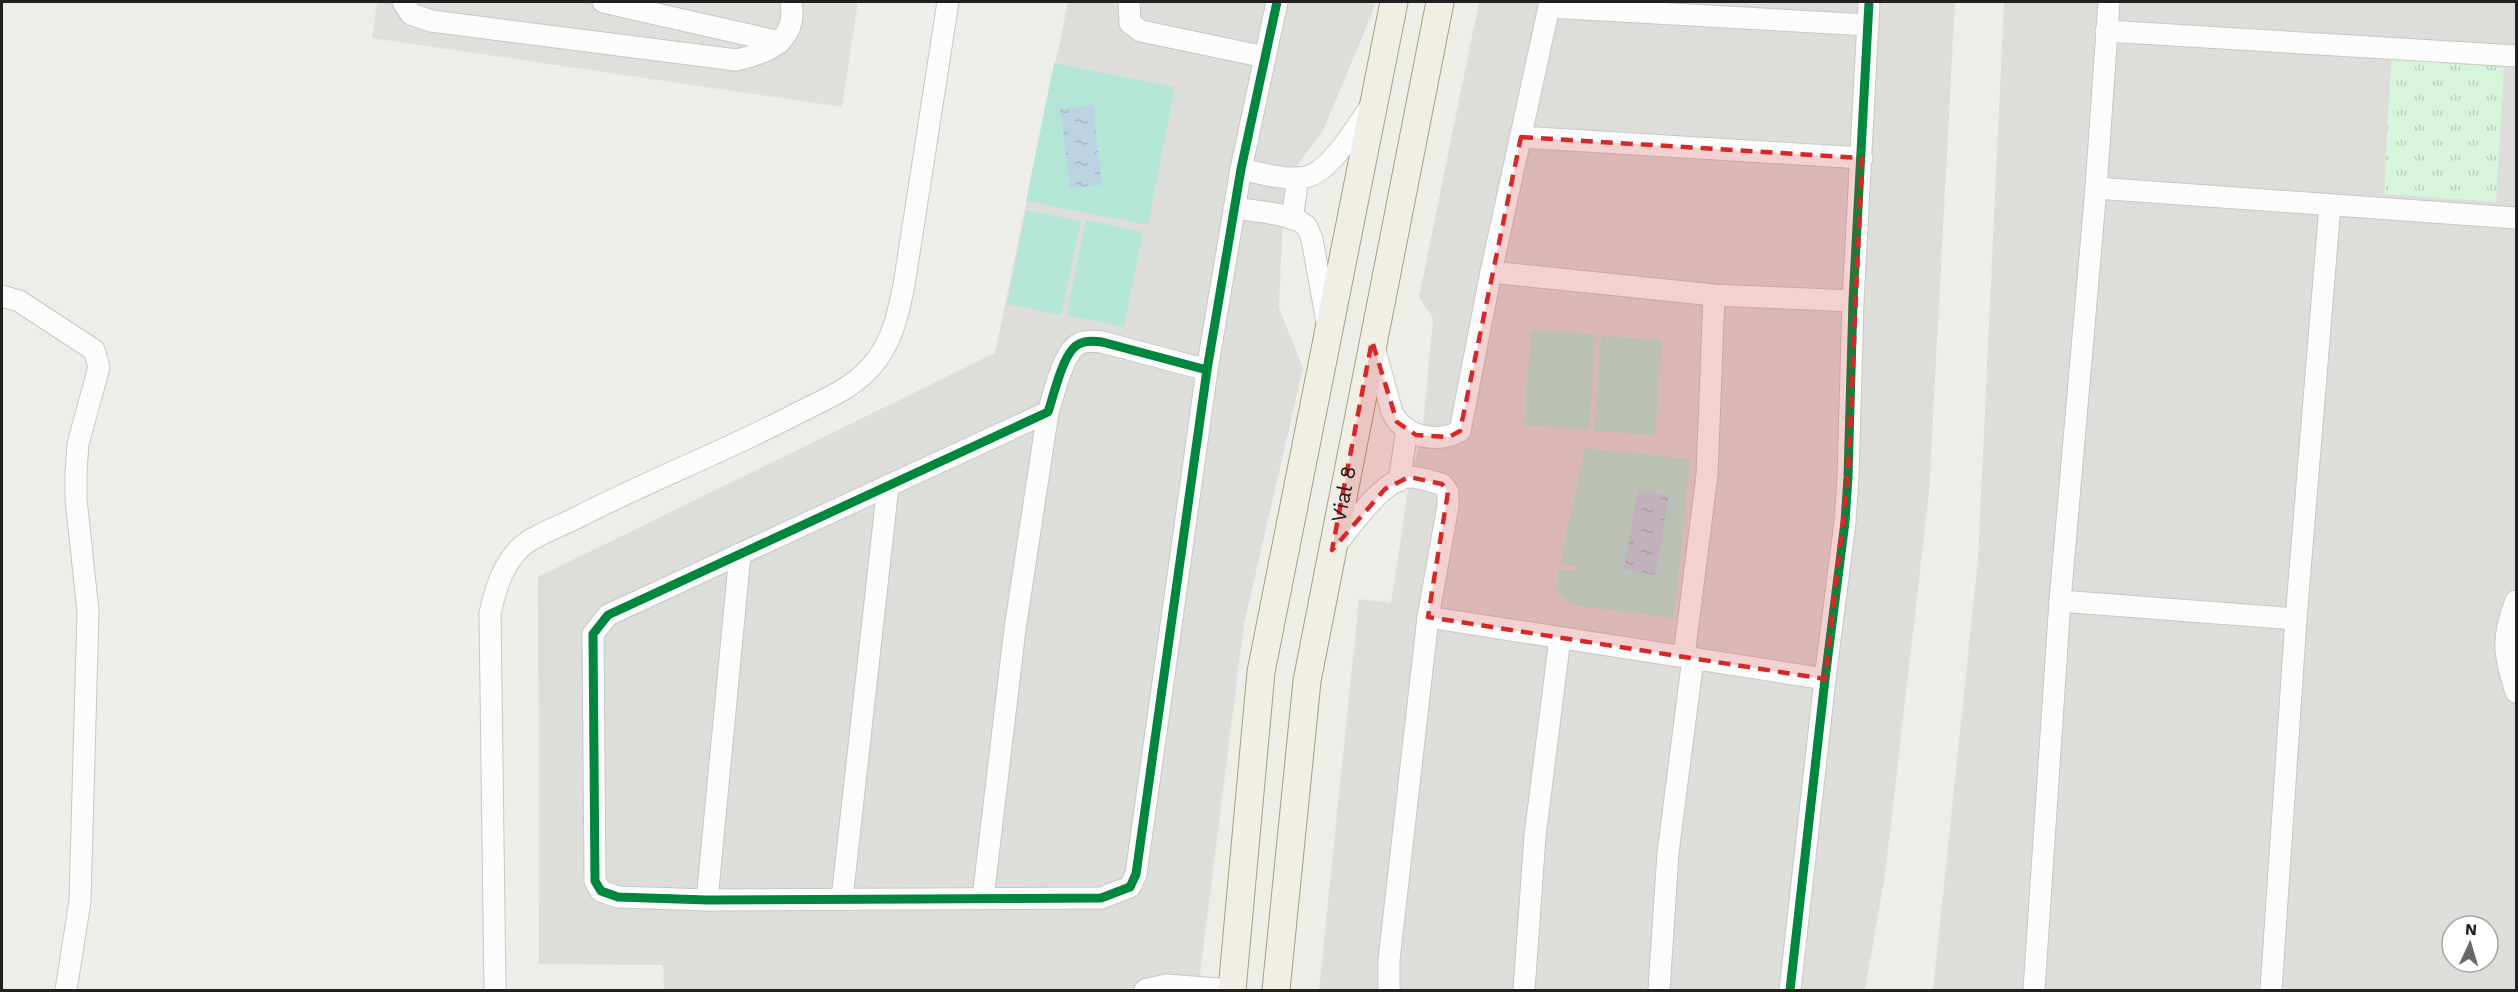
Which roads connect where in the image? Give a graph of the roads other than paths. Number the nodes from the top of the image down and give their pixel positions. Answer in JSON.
{"nodes":[{"id":1,"x":403,"y":2,"type":"edge"},
{"id":2,"x":603,"y":2,"type":"edge"},
{"id":3,"x":791,"y":2,"type":"edge"},
{"id":4,"x":948,"y":2,"type":"edge"},
{"id":5,"x":1129,"y":2,"type":"edge"},
{"id":6,"x":1277,"y":2,"type":"edge"},
{"id":7,"x":1394,"y":2,"type":"edge"},
{"id":8,"x":1440,"y":2,"type":"edge"},
{"id":9,"x":1869,"y":2,"type":"edge"},
{"id":10,"x":2109,"y":2,"type":"edge"},
{"id":11,"x":1549,"y":4,"type":"edge"},
{"id":12,"x":1868,"y":25,"type":"junction"},
{"id":13,"x":2106,"y":31,"type":"junction"},
{"id":14,"x":780,"y":42,"type":"junction"},
{"id":15,"x":2517,"y":56,"type":"edge"},
{"id":16,"x":1265,"y":57,"type":"junction"},
{"id":17,"x":1373,"y":104,"type":"junction"},
{"id":18,"x":1521,"y":137,"type":"junction"},
{"id":19,"x":1862,"y":158,"type":"junction"},
{"id":20,"x":1241,"y":169,"type":"junction"},
{"id":21,"x":1298,"y":178,"type":"junction"},
{"id":22,"x":2096,"y":188,"type":"junction"},
{"id":23,"x":2330,"y":205,"type":"junction"},
{"id":24,"x":1234,"y":208,"type":"junction"},
{"id":25,"x":2517,"y":218,"type":"edge"},
{"id":26,"x":1292,"y":219,"type":"junction"},
{"id":27,"x":1491,"y":272,"type":"junction"},
{"id":28,"x":1714,"y":295,"type":"junction"},
{"id":29,"x":2,"y":296,"type":"edge"},
{"id":30,"x":1853,"y":301,"type":"junction"},
{"id":31,"x":1328,"y":329,"type":"junction"},
{"id":32,"x":1372,"y":341,"type":"junction"},
{"id":33,"x":1207,"y":370,"type":"junction"},
{"id":34,"x":1048,"y":412,"type":"junction"},
{"id":35,"x":1407,"y":430,"type":"junction"},
{"id":36,"x":1399,"y":481,"type":"junction"},
{"id":37,"x":888,"y":486,"type":"junction"},
{"id":38,"x":1332,"y":550,"type":"junction"},
{"id":39,"x":741,"y":554,"type":"junction"},
{"id":40,"x":2060,"y":601,"type":"junction"},
{"id":41,"x":2517,"y":601,"type":"edge"},
{"id":42,"x":1428,"y":617,"type":"junction"},
{"id":43,"x":2296,"y":619,"type":"junction"},
{"id":44,"x":1560,"y":638,"type":"junction"},
{"id":45,"x":1688,"y":657,"type":"junction"},
{"id":46,"x":1825,"y":679,"type":"junction"},
{"id":47,"x":2517,"y":692,"type":"edge"},
{"id":48,"x":983,"y":898,"type":"junction"},
{"id":49,"x":842,"y":899,"type":"junction"},
{"id":50,"x":707,"y":900,"type":"junction"},
{"id":51,"x":66,"y":990,"type":"edge"},
{"id":52,"x":495,"y":990,"type":"edge"},
{"id":53,"x":1145,"y":990,"type":"edge"},
{"id":54,"x":1232,"y":990,"type":"edge"},
{"id":55,"x":1276,"y":990,"type":"edge"},
{"id":56,"x":1389,"y":990,"type":"edge"},
{"id":57,"x":1524,"y":990,"type":"edge"},
{"id":58,"x":1659,"y":990,"type":"edge"},
{"id":59,"x":1790,"y":990,"type":"edge"},
{"id":60,"x":2034,"y":990,"type":"edge"},
{"id":61,"x":2271,"y":990,"type":"edge"}],
"edges":[{"from":1,"to":14,"type":"street"},
{"from":2,"to":14,"type":"street"},
{"from":3,"to":14,"type":"street"},
{"from":4,"to":52,"type":"street"},
{"from":5,"to":16,"type":"street"},
{"from":6,"to":16,"type":"street"},
{"from":7,"to":17,"type":"main road"},
{"from":8,"to":32,"type":"main road","name":"Vial 8"},
{"from":9,"to":12,"type":"street"},
{"from":10,"to":13,"type":"street"},
{"from":11,"to":12,"type":"street"},
{"from":11,"to":18,"type":"street"},
{"from":12,"to":19,"type":"street"},
{"from":13,"to":15,"type":"street"},
{"from":13,"to":22,"type":"street"},
{"from":16,"to":20,"type":"street"},
{"from":17,"to":21,"type":"street"},
{"from":17,"to":31,"type":"main road"},
{"from":18,"to":19,"type":"street"},
{"from":18,"to":27,"type":"street"},
{"from":19,"to":30,"type":"street"},
{"from":20,"to":21,"type":"street"},
{"from":20,"to":24,"type":"street"},
{"from":21,"to":26,"type":"street"},
{"from":22,"to":23,"type":"street"},
{"from":22,"to":40,"type":"street"},
{"from":23,"to":25,"type":"street"},
{"from":23,"to":43,"type":"street"},
{"from":24,"to":26,"type":"street"},
{"from":24,"to":33,"type":"street"},
{"from":26,"to":31,"type":"street"},
{"from":27,"to":28,"type":"street"},
{"from":27,"to":35,"type":"street"},
{"from":28,"to":30,"type":"street"},
{"from":28,"to":45,"type":"street"},
{"from":29,"to":51,"type":"street"},
{"from":30,"to":46,"type":"street"},
{"from":31,"to":54,"type":"main road"},
{"from":32,"to":35,"type":"street"},
{"from":32,"to":38,"type":"main road","name":"Vial 8"},
{"from":33,"to":34,"type":"street"},
{"from":33,"to":48,"type":"street"},
{"from":34,"to":37,"type":"street"},
{"from":34,"to":48,"type":"street"},
{"from":35,"to":36,"type":"street"},
{"from":36,"to":38,"type":"street"},
{"from":36,"to":42,"type":"street"},
{"from":37,"to":39,"type":"street"},
{"from":37,"to":49,"type":"street"},
{"from":38,"to":55,"type":"main road","name":"Vial 8"},
{"from":39,"to":50,"type":"street"},
{"from":39,"to":50,"type":"street"},
{"from":40,"to":43,"type":"street"},
{"from":40,"to":60,"type":"street"},
{"from":41,"to":47,"type":"street"},
{"from":42,"to":44,"type":"street"},
{"from":42,"to":56,"type":"street"},
{"from":43,"to":61,"type":"street"},
{"from":44,"to":45,"type":"street"},
{"from":44,"to":57,"type":"street"},
{"from":45,"to":46,"type":"street"},
{"from":45,"to":58,"type":"street"},
{"from":46,"to":59,"type":"street"},
{"from":48,"to":49,"type":"street"},
{"from":49,"to":50,"type":"street"},
{"from":53,"to":54,"type":"street"}]}
